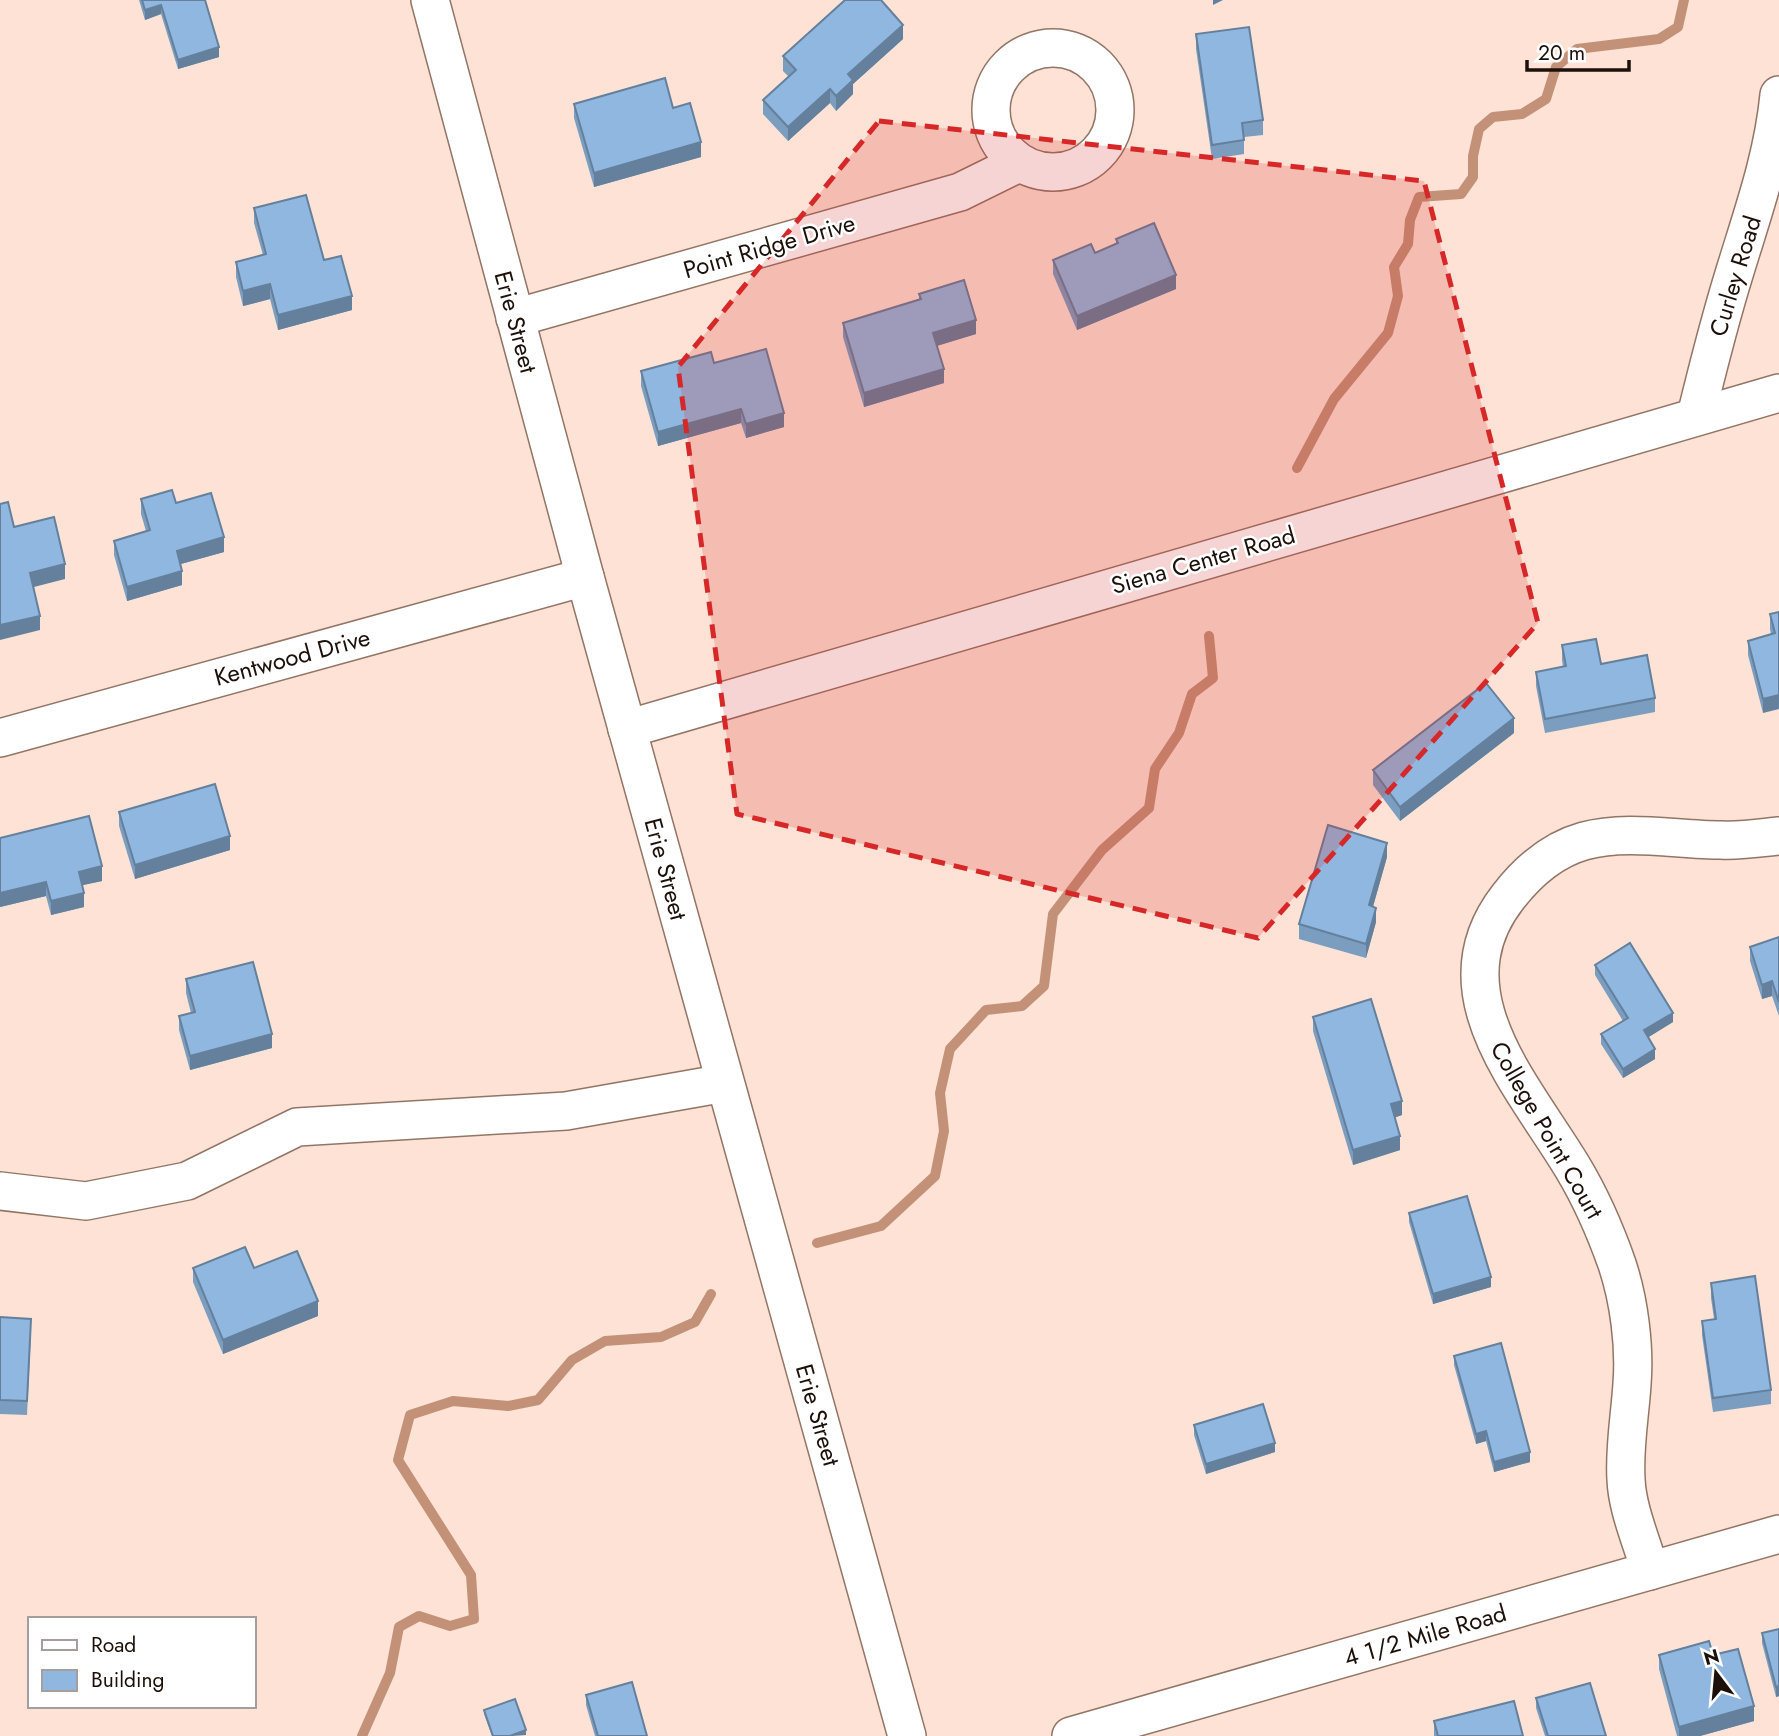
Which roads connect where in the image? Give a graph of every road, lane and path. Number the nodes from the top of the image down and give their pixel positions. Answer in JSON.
{"nodes":[{"id":1,"x":430,"y":0,"type":"edge"},
{"id":2,"x":1779,"y":95,"type":"edge"},
{"id":3,"x":1019,"y":163,"type":"dead end"},
{"id":4,"x":515,"y":318,"type":"junction"},
{"id":5,"x":1779,"y":393,"type":"edge"},
{"id":6,"x":1696,"y":416,"type":"junction"},
{"id":7,"x":585,"y":577,"type":"junction"},
{"id":8,"x":627,"y":729,"type":"junction"},
{"id":9,"x":0,"y":738,"type":"edge"},
{"id":10,"x":1779,"y":836,"type":"edge"},
{"id":11,"x":725,"y":1083,"type":"junction"},
{"id":12,"x":0,"y":1191,"type":"edge"},
{"id":13,"x":1779,"y":1534,"type":"edge"},
{"id":14,"x":1650,"y":1571,"type":"junction"},
{"id":15,"x":907,"y":1736,"type":"edge"},
{"id":16,"x":1071,"y":1736,"type":"edge"}],
"edges":[{"from":1,"to":4,"type":"street","name":"Erie Street"},
{"from":2,"to":6,"type":"street","name":"Curley Road"},
{"from":3,"to":4,"type":"street","name":"Point Ridge Drive"},
{"from":4,"to":7,"type":"street","name":"Erie Street"},
{"from":5,"to":6,"type":"street","name":"Siena Center Road"},
{"from":6,"to":8,"type":"street","name":"Siena Center Road"},
{"from":7,"to":8,"type":"street","name":"Erie Street"},
{"from":7,"to":9,"type":"street","name":"Kentwood Drive"},
{"from":8,"to":11,"type":"street","name":"Erie Street"},
{"from":10,"to":14,"type":"street","name":"College Point Court"},
{"from":11,"to":12,"type":"street"},
{"from":11,"to":15,"type":"street","name":"Erie Street"},
{"from":13,"to":14,"type":"street","name":"4 1/2 Mile Road"},
{"from":14,"to":16,"type":"street","name":"4 1/2 Mile Road"}]}
